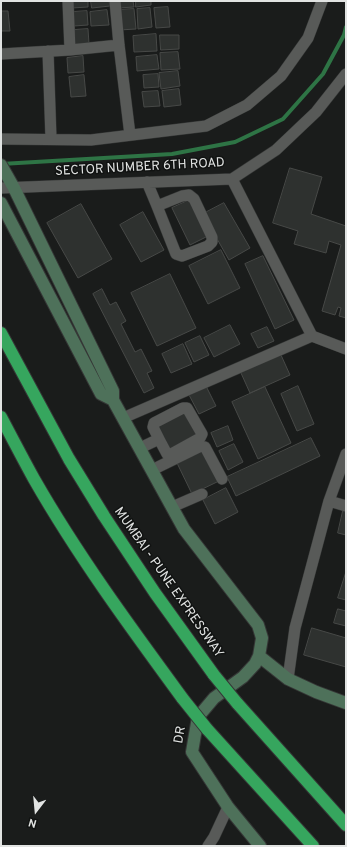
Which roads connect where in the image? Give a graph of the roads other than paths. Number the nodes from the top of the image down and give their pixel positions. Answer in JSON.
{"nodes":[{"id":1,"x":68,"y":1,"type":"edge"},
{"id":2,"x":115,"y":1,"type":"edge"},
{"id":3,"x":322,"y":1,"type":"edge"},
{"id":4,"x":119,"y":45,"type":"junction"},
{"id":5,"x":70,"y":50,"type":"junction"},
{"id":6,"x":48,"y":51,"type":"junction"},
{"id":7,"x":1,"y":54,"type":"edge"},
{"id":8,"x":346,"y":74,"type":"edge"},
{"id":9,"x":130,"y":135,"type":"junction"},
{"id":10,"x":1,"y":139,"type":"edge"},
{"id":11,"x":51,"y":139,"type":"junction"},
{"id":12,"x":1,"y":164,"type":"edge"},
{"id":13,"x":232,"y":179,"type":"junction"},
{"id":14,"x":147,"y":182,"type":"junction"},
{"id":15,"x":1,"y":188,"type":"edge"},
{"id":16,"x":14,"y":188,"type":"junction"},
{"id":17,"x":1,"y":203,"type":"edge"},
{"id":18,"x":157,"y":206,"type":"junction"},
{"id":19,"x":1,"y":333,"type":"edge"},
{"id":20,"x":312,"y":336,"type":"junction"},
{"id":21,"x":346,"y":349,"type":"edge"},
{"id":22,"x":113,"y":400,"type":"junction"},
{"id":23,"x":1,"y":417,"type":"edge"},
{"id":24,"x":123,"y":418,"type":"junction"},
{"id":25,"x":159,"y":439,"type":"junction"},
{"id":26,"x":140,"y":448,"type":"junction"},
{"id":27,"x":346,"y":454,"type":"edge"},
{"id":28,"x":152,"y":470,"type":"junction"},
{"id":29,"x":222,"y":479,"type":"dead end"},
{"id":30,"x":202,"y":494,"type":"dead end"},
{"id":31,"x":329,"y":501,"type":"junction"},
{"id":32,"x":346,"y":506,"type":"edge"},
{"id":33,"x":172,"y":507,"type":"junction"},
{"id":34,"x":259,"y":656,"type":"junction"},
{"id":35,"x":288,"y":679,"type":"junction"},
{"id":36,"x":346,"y":703,"type":"edge"},
{"id":37,"x":228,"y":807,"type":"junction"},
{"id":38,"x":346,"y":824,"type":"edge"},
{"id":39,"x":208,"y":846,"type":"edge"},
{"id":40,"x":260,"y":846,"type":"edge"},
{"id":41,"x":313,"y":846,"type":"edge"}],
"edges":[{"from":1,"to":5,"type":"street"},
{"from":2,"to":4,"type":"street"},
{"from":3,"to":9,"type":"street"},
{"from":4,"to":5,"type":"street"},
{"from":4,"to":9,"type":"street"},
{"from":5,"to":6,"type":"street"},
{"from":6,"to":7,"type":"street"},
{"from":6,"to":11,"type":"street"},
{"from":8,"to":13,"type":"street","name":"SECTOR NUMBER 6TH ROAD"},
{"from":9,"to":11,"type":"street"},
{"from":10,"to":11,"type":"street"},
{"from":12,"to":16,"type":"main road"},
{"from":13,"to":14,"type":"street","name":"SECTOR NUMBER 6TH ROAD"},
{"from":13,"to":20,"type":"street"},
{"from":14,"to":16,"type":"street","name":"SECTOR NUMBER 6TH ROAD"},
{"from":14,"to":18,"type":"street"},
{"from":15,"to":16,"type":"street","name":"SECTOR NUMBER 6TH ROAD"},
{"from":16,"to":22,"type":"main road"},
{"from":17,"to":22,"type":"main road"},
{"from":18,"to":18,"type":"street"},
{"from":19,"to":38,"type":"highway","name":"MUMBAI - PUNE EXPRESSWAY","bridge":true},
{"from":20,"to":21,"type":"street"},
{"from":20,"to":24,"type":"street"},
{"from":22,"to":24,"type":"main road"},
{"from":23,"to":41,"type":"highway","bridge":true},
{"from":24,"to":26,"type":"main road"},
{"from":25,"to":25,"type":"street"},
{"from":25,"to":26,"type":"street"},
{"from":26,"to":28,"type":"main road"},
{"from":27,"to":31,"type":"street"},
{"from":28,"to":29,"type":"street"},
{"from":28,"to":33,"type":"main road"},
{"from":30,"to":33,"type":"street"},
{"from":31,"to":32,"type":"street"},
{"from":31,"to":35,"type":"street"},
{"from":33,"to":34,"type":"main road"},
{"from":34,"to":35,"type":"main road"},
{"from":34,"to":37,"type":"main road","name":"DR"},
{"from":35,"to":36,"type":"main road"},
{"from":37,"to":39,"type":"street"},
{"from":37,"to":40,"type":"main road","name":"DR"}]}
